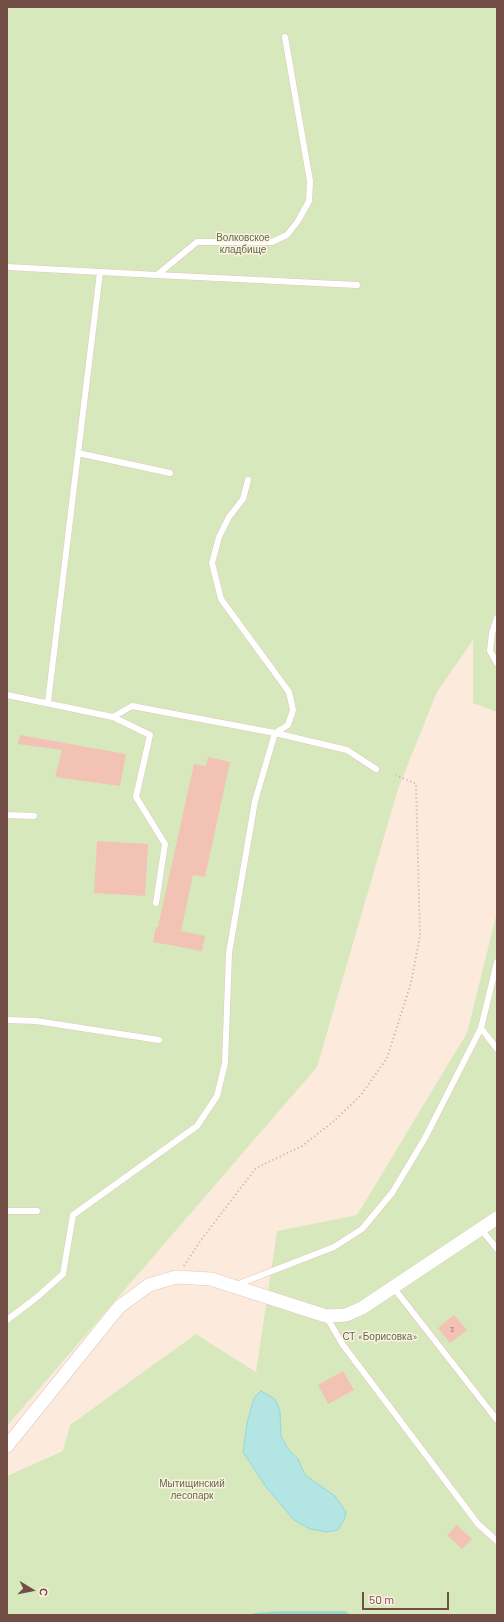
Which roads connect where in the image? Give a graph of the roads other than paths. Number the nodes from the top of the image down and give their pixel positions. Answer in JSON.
{"nodes":[{"id":1,"x":285,"y":37,"type":"dead end"},
{"id":2,"x":7,"y":268,"type":"edge"},
{"id":3,"x":100,"y":272,"type":"junction"},
{"id":4,"x":157,"y":275,"type":"junction"},
{"id":5,"x":357,"y":285,"type":"dead end"},
{"id":6,"x":78,"y":452,"type":"junction"},
{"id":7,"x":170,"y":473,"type":"dead end"},
{"id":8,"x":248,"y":480,"type":"dead end"},
{"id":9,"x":497,"y":618,"type":"edge"},
{"id":10,"x":497,"y":663,"type":"edge"},
{"id":11,"x":7,"y":695,"type":"edge"},
{"id":12,"x":48,"y":702,"type":"junction"},
{"id":13,"x":113,"y":717,"type":"junction"},
{"id":14,"x":275,"y":733,"type":"junction"},
{"id":15,"x":376,"y":769,"type":"dead end"},
{"id":16,"x":7,"y":815,"type":"edge"},
{"id":17,"x":34,"y":816,"type":"dead end"},
{"id":18,"x":156,"y":903,"type":"dead end"},
{"id":19,"x":497,"y":962,"type":"edge"},
{"id":20,"x":7,"y":1020,"type":"edge"},
{"id":21,"x":481,"y":1028,"type":"junction"},
{"id":22,"x":159,"y":1040,"type":"dead end"},
{"id":23,"x":497,"y":1049,"type":"edge"},
{"id":24,"x":37,"y":1210,"type":"dead end"},
{"id":25,"x":7,"y":1211,"type":"edge"},
{"id":26,"x":497,"y":1218,"type":"edge"},
{"id":27,"x":481,"y":1229,"type":"junction"},
{"id":28,"x":497,"y":1249,"type":"edge"},
{"id":29,"x":235,"y":1285,"type":"junction"},
{"id":30,"x":393,"y":1287,"type":"junction"},
{"id":31,"x":326,"y":1316,"type":"junction"},
{"id":32,"x":7,"y":1320,"type":"edge"},
{"id":33,"x":497,"y":1420,"type":"edge"},
{"id":34,"x":7,"y":1446,"type":"edge"},
{"id":35,"x":497,"y":1541,"type":"edge"}],
"edges":[{"from":1,"to":4,"type":"lane"},
{"from":2,"to":3,"type":"lane"},
{"from":3,"to":4,"type":"lane"},
{"from":3,"to":6,"type":"lane"},
{"from":4,"to":5,"type":"lane"},
{"from":6,"to":7,"type":"lane"},
{"from":6,"to":12,"type":"lane"},
{"from":8,"to":14,"type":"lane"},
{"from":9,"to":10,"type":"lane"},
{"from":11,"to":12,"type":"lane"},
{"from":12,"to":13,"type":"lane"},
{"from":13,"to":14,"type":"lane"},
{"from":13,"to":18,"type":"lane"},
{"from":14,"to":15,"type":"lane"},
{"from":14,"to":32,"type":"lane"},
{"from":16,"to":17,"type":"lane"},
{"from":19,"to":21,"type":"lane"},
{"from":20,"to":22,"type":"lane"},
{"from":21,"to":23,"type":"lane"},
{"from":21,"to":29,"type":"lane"},
{"from":24,"to":25,"type":"lane"},
{"from":26,"to":27,"type":"street"},
{"from":27,"to":28,"type":"lane"},
{"from":27,"to":30,"type":"street"},
{"from":29,"to":31,"type":"street"},
{"from":29,"to":34,"type":"street"},
{"from":30,"to":31,"type":"street"},
{"from":30,"to":33,"type":"lane"},
{"from":31,"to":35,"type":"lane"}]}
